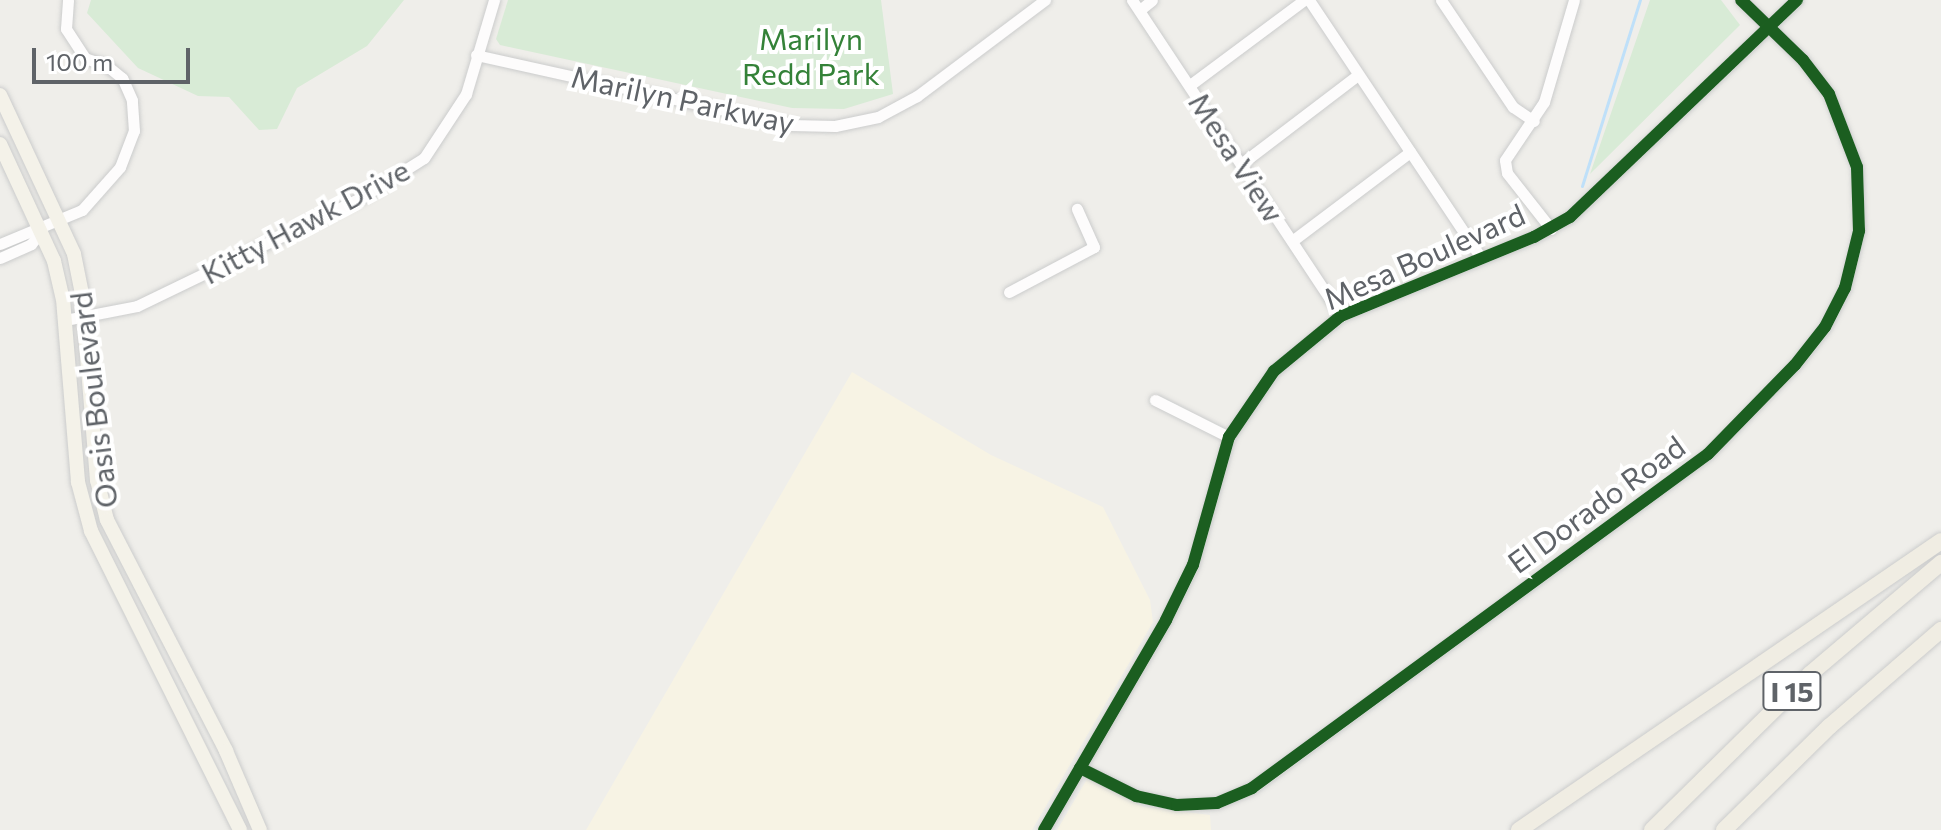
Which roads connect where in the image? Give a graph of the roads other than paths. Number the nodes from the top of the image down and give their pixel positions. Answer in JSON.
{"nodes":[{"id":1,"x":68,"y":0,"type":"edge"},
{"id":2,"x":494,"y":0,"type":"edge"},
{"id":3,"x":1045,"y":0,"type":"edge"},
{"id":4,"x":1152,"y":0,"type":"edge"},
{"id":5,"x":1306,"y":0,"type":"edge"},
{"id":6,"x":1441,"y":0,"type":"edge"},
{"id":7,"x":1574,"y":0,"type":"edge"},
{"id":8,"x":1741,"y":0,"type":"edge"},
{"id":9,"x":1797,"y":0,"type":"edge"},
{"id":10,"x":1136,"y":4,"type":"edge"},
{"id":11,"x":1769,"y":28,"type":"junction"},
{"id":12,"x":476,"y":55,"type":"junction"},
{"id":13,"x":1358,"y":75,"type":"junction"},
{"id":14,"x":1190,"y":85,"type":"junction"},
{"id":15,"x":0,"y":95,"type":"edge"},
{"id":16,"x":1534,"y":121,"type":"junction"},
{"id":17,"x":0,"y":144,"type":"edge"},
{"id":18,"x":1410,"y":152,"type":"junction"},
{"id":19,"x":1241,"y":164,"type":"junction"},
{"id":20,"x":1077,"y":209,"type":"dead end"},
{"id":21,"x":62,"y":222,"type":"junction"},
{"id":22,"x":1551,"y":229,"type":"junction"},
{"id":23,"x":42,"y":231,"type":"junction"},
{"id":24,"x":1292,"y":241,"type":"junction"},
{"id":25,"x":0,"y":244,"type":"edge"},
{"id":26,"x":0,"y":258,"type":"edge"},
{"id":27,"x":1481,"y":258,"type":"junction"},
{"id":28,"x":1009,"y":292,"type":"dead end"},
{"id":29,"x":1341,"y":316,"type":"junction"},
{"id":30,"x":84,"y":318,"type":"junction"},
{"id":31,"x":65,"y":320,"type":"junction"},
{"id":32,"x":1155,"y":400,"type":"dead end"},
{"id":33,"x":1229,"y":437,"type":"junction"},
{"id":34,"x":1941,"y":541,"type":"edge"},
{"id":35,"x":1941,"y":563,"type":"edge"},
{"id":36,"x":1941,"y":630,"type":"edge"},
{"id":37,"x":1080,"y":768,"type":"junction"},
{"id":38,"x":1726,"y":829,"type":"edge"},
{"id":39,"x":240,"y":830,"type":"edge"},
{"id":40,"x":260,"y":830,"type":"edge"},
{"id":41,"x":1044,"y":830,"type":"edge"},
{"id":42,"x":1519,"y":830,"type":"edge"},
{"id":43,"x":1652,"y":830,"type":"edge"}],
"edges":[{"from":1,"to":21,"type":"street"},
{"from":2,"to":12,"type":"street","name":"Kitty Hawk Drive"},
{"from":3,"to":12,"type":"street","name":"Marilyn Parkway"},
{"from":4,"to":10,"type":"street"},
{"from":5,"to":13,"type":"street"},
{"from":5,"to":14,"type":"street"},
{"from":6,"to":16,"type":"street"},
{"from":7,"to":16,"type":"street"},
{"from":8,"to":11,"type":"street"},
{"from":9,"to":11,"type":"street","name":"Mesa Boulevard"},
{"from":10,"to":14,"type":"street","name":"Mesa View"},
{"from":11,"to":22,"type":"street","name":"Mesa Boulevard"},
{"from":11,"to":37,"type":"street","name":"El Dorado Road"},
{"from":12,"to":30,"type":"street","name":"Kitty Hawk Drive"},
{"from":13,"to":18,"type":"street"},
{"from":13,"to":19,"type":"street"},
{"from":14,"to":19,"type":"street","name":"Mesa View"},
{"from":15,"to":21,"type":"main road","name":"Oasis Boulevard"},
{"from":16,"to":22,"type":"street"},
{"from":17,"to":23,"type":"main road","name":"Oasis Boulevard"},
{"from":18,"to":24,"type":"street"},
{"from":18,"to":27,"type":"street"},
{"from":19,"to":24,"type":"street","name":"Mesa View"},
{"from":20,"to":28,"type":"street"},
{"from":21,"to":23,"type":"street"},
{"from":21,"to":30,"type":"main road","name":"Oasis Boulevard"},
{"from":22,"to":27,"type":"street","name":"Mesa Boulevard"},
{"from":23,"to":25,"type":"street"},
{"from":23,"to":26,"type":"street"},
{"from":23,"to":31,"type":"main road","name":"Oasis Boulevard"},
{"from":24,"to":29,"type":"street","name":"Mesa View"},
{"from":27,"to":29,"type":"street","name":"Mesa Boulevard"},
{"from":29,"to":33,"type":"street","name":"Mesa Boulevard"},
{"from":30,"to":31,"type":"street","name":"Kitty Hawk Drive"},
{"from":30,"to":40,"type":"main road","name":"Oasis Boulevard"},
{"from":31,"to":39,"type":"main road","name":"Oasis Boulevard"},
{"from":32,"to":33,"type":"street"},
{"from":33,"to":37,"type":"street","name":"Mesa Boulevard"},
{"from":34,"to":42,"type":"highway"},
{"from":35,"to":43,"type":"highway","number":"I 15"},
{"from":36,"to":38,"type":"highway","number":"I 15"},
{"from":37,"to":41,"type":"street","name":"Mesa Boulevard"}]}
